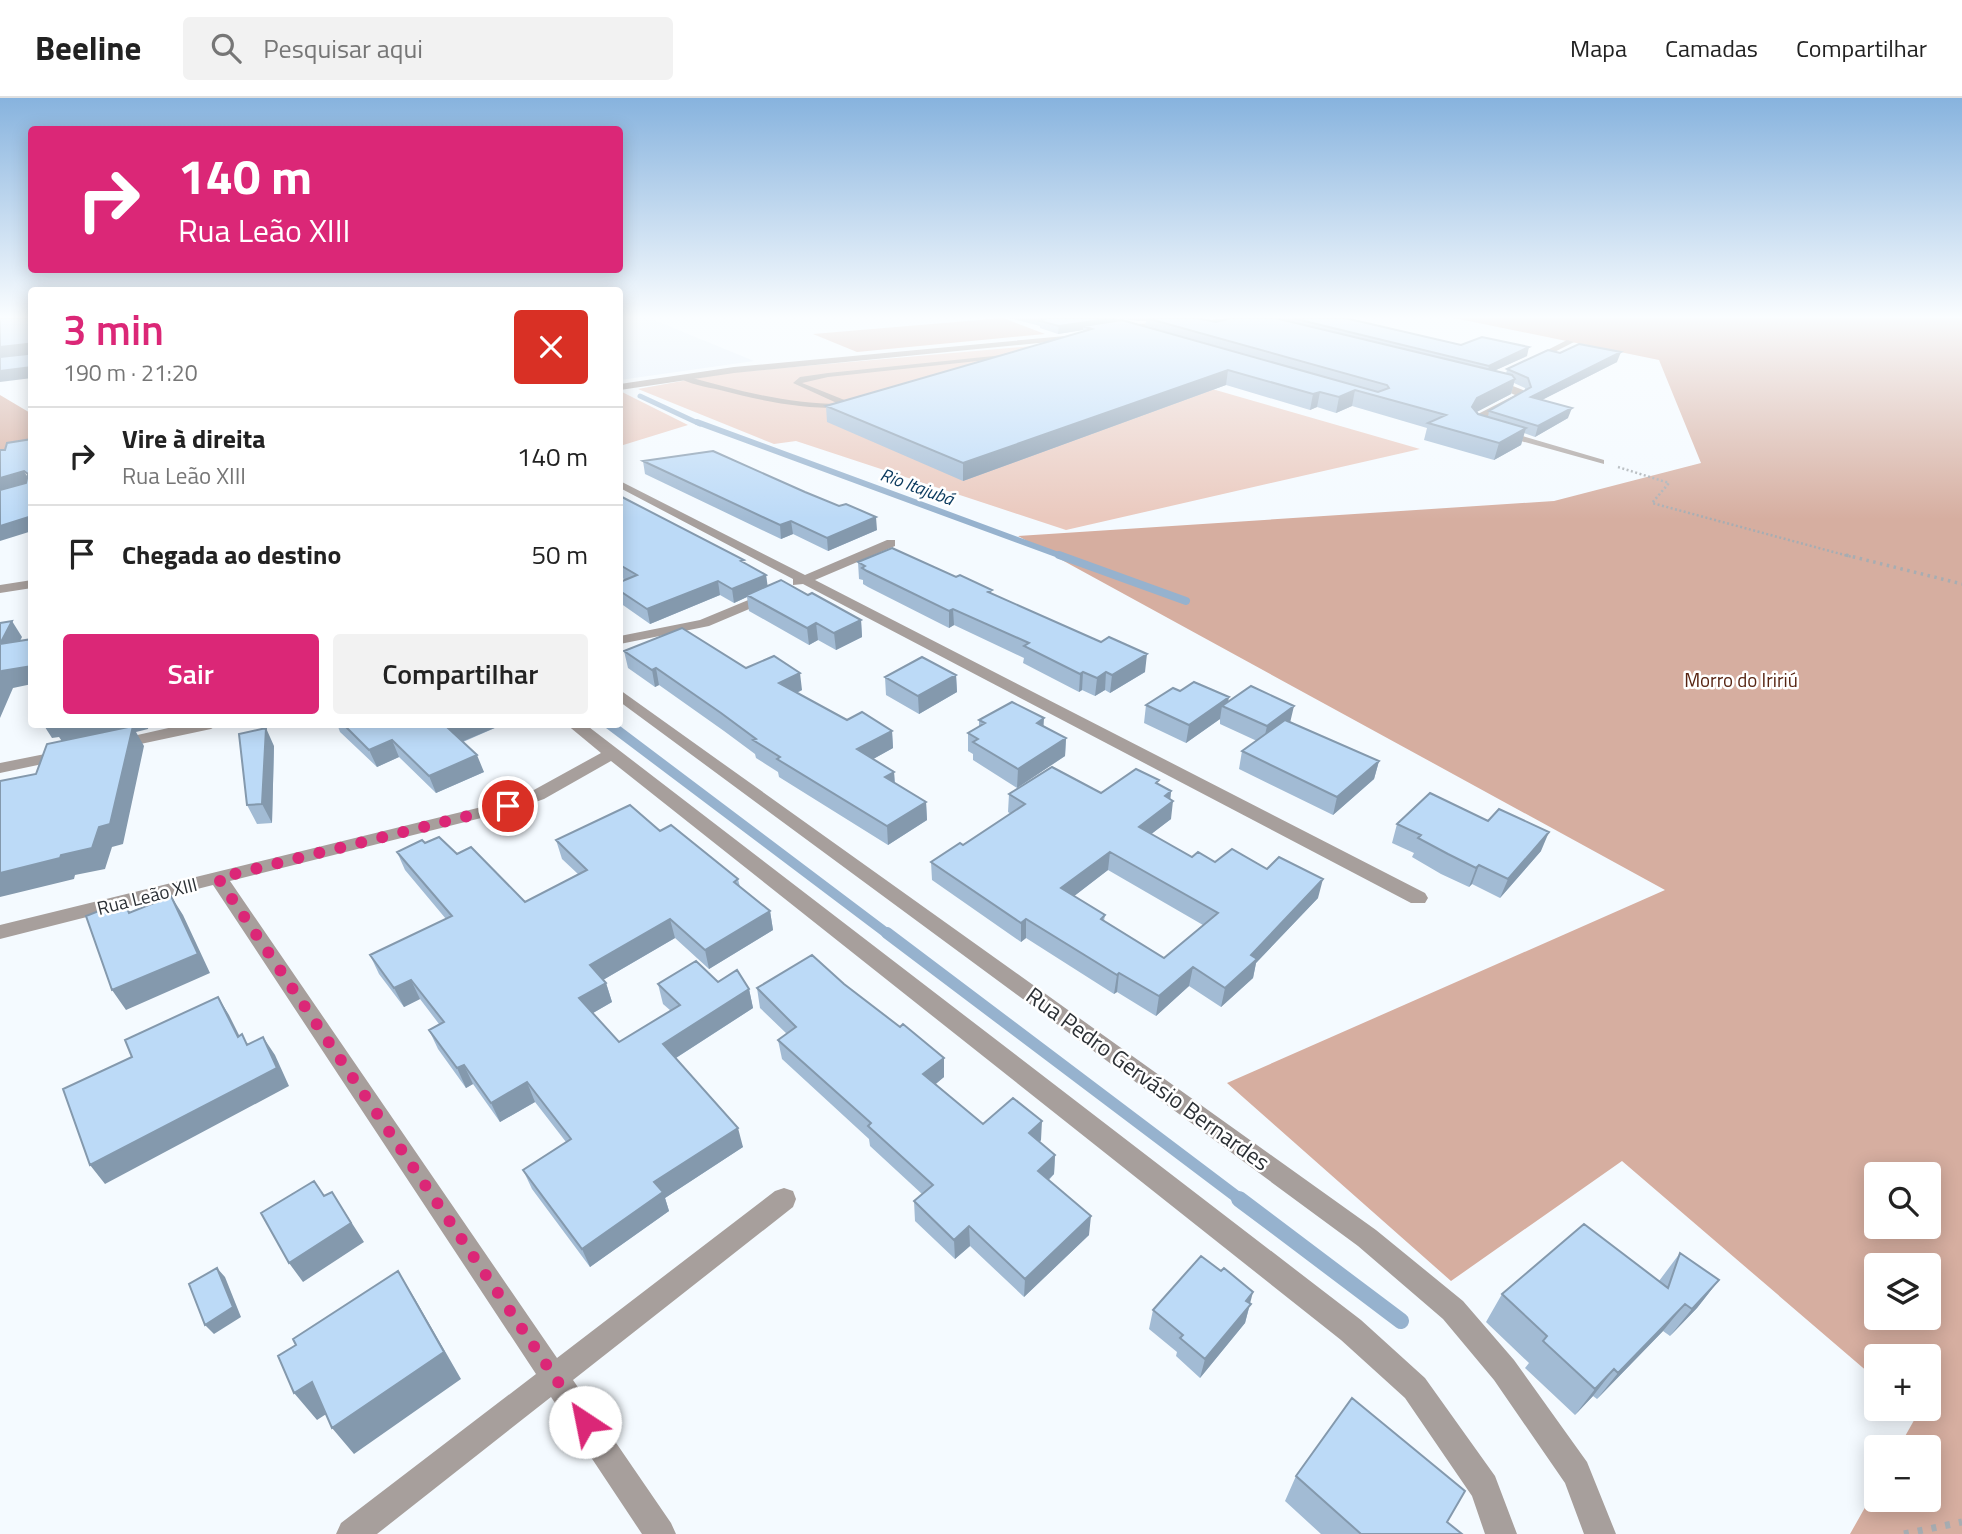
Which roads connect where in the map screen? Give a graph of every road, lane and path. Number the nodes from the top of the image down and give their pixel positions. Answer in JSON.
{"nodes":[{"id":1,"x":713,"y":385,"type":"edge"},
{"id":2,"x":802,"y":385,"type":"edge"},
{"id":3,"x":1507,"y":385,"type":"edge"},
{"id":4,"x":1600,"y":461,"type":"joint"},
{"id":5,"x":623,"y":486,"type":"edge"},
{"id":6,"x":891,"y":542,"type":"dead end"},
{"id":7,"x":808,"y":582,"type":"junction"},
{"id":8,"x":1962,"y":584,"type":"edge"},
{"id":9,"x":28,"y":585,"type":"edge"},
{"id":10,"x":0,"y":589,"type":"edge"},
{"id":11,"x":623,"y":639,"type":"edge"},
{"id":12,"x":623,"y":697,"type":"edge"},
{"id":13,"x":192,"y":728,"type":"edge"},
{"id":14,"x":579,"y":728,"type":"edge"},
{"id":15,"x":105,"y":746,"type":"edge"},
{"id":16,"x":79,"y":752,"type":"edge"},
{"id":17,"x":612,"y":754,"type":"junction"},
{"id":18,"x":0,"y":768,"type":"edge"},
{"id":19,"x":218,"y":878,"type":"junction"},
{"id":20,"x":1418,"y":898,"type":"dead end"},
{"id":21,"x":0,"y":932,"type":"edge"},
{"id":22,"x":785,"y":1199,"type":"dead end"},
{"id":23,"x":555,"y":1377,"type":"junction"},
{"id":24,"x":1962,"y":1521,"type":"edge"},
{"id":25,"x":352,"y":1534,"type":"edge"},
{"id":26,"x":660,"y":1534,"type":"edge"},
{"id":27,"x":1501,"y":1534,"type":"edge"},
{"id":28,"x":1600,"y":1534,"type":"edge"},
{"id":29,"x":1904,"y":1534,"type":"edge"}],
"edges":[{"from":1,"to":2,"type":"lane"},
{"from":3,"to":4,"type":"street"},
{"from":4,"to":8,"type":"path"},
{"from":5,"to":7,"type":"street"},
{"from":6,"to":7,"type":"street"},
{"from":7,"to":11,"type":"street"},
{"from":7,"to":20,"type":"street"},
{"from":9,"to":10,"type":"street"},
{"from":12,"to":28,"type":"street","name":"Rua Pedro Gervásio Bernardes"},
{"from":13,"to":15,"type":"street"},
{"from":14,"to":17,"type":"street"},
{"from":16,"to":18,"type":"street"},
{"from":17,"to":19,"type":"street","name":"Rua Leão XIII"},
{"from":17,"to":27,"type":"street"},
{"from":19,"to":21,"type":"street","name":"Rua Leão XIII"},
{"from":19,"to":23,"type":"street"},
{"from":22,"to":23,"type":"street"},
{"from":23,"to":25,"type":"street"},
{"from":23,"to":26,"type":"street"},
{"from":24,"to":29,"type":"path"}]}
